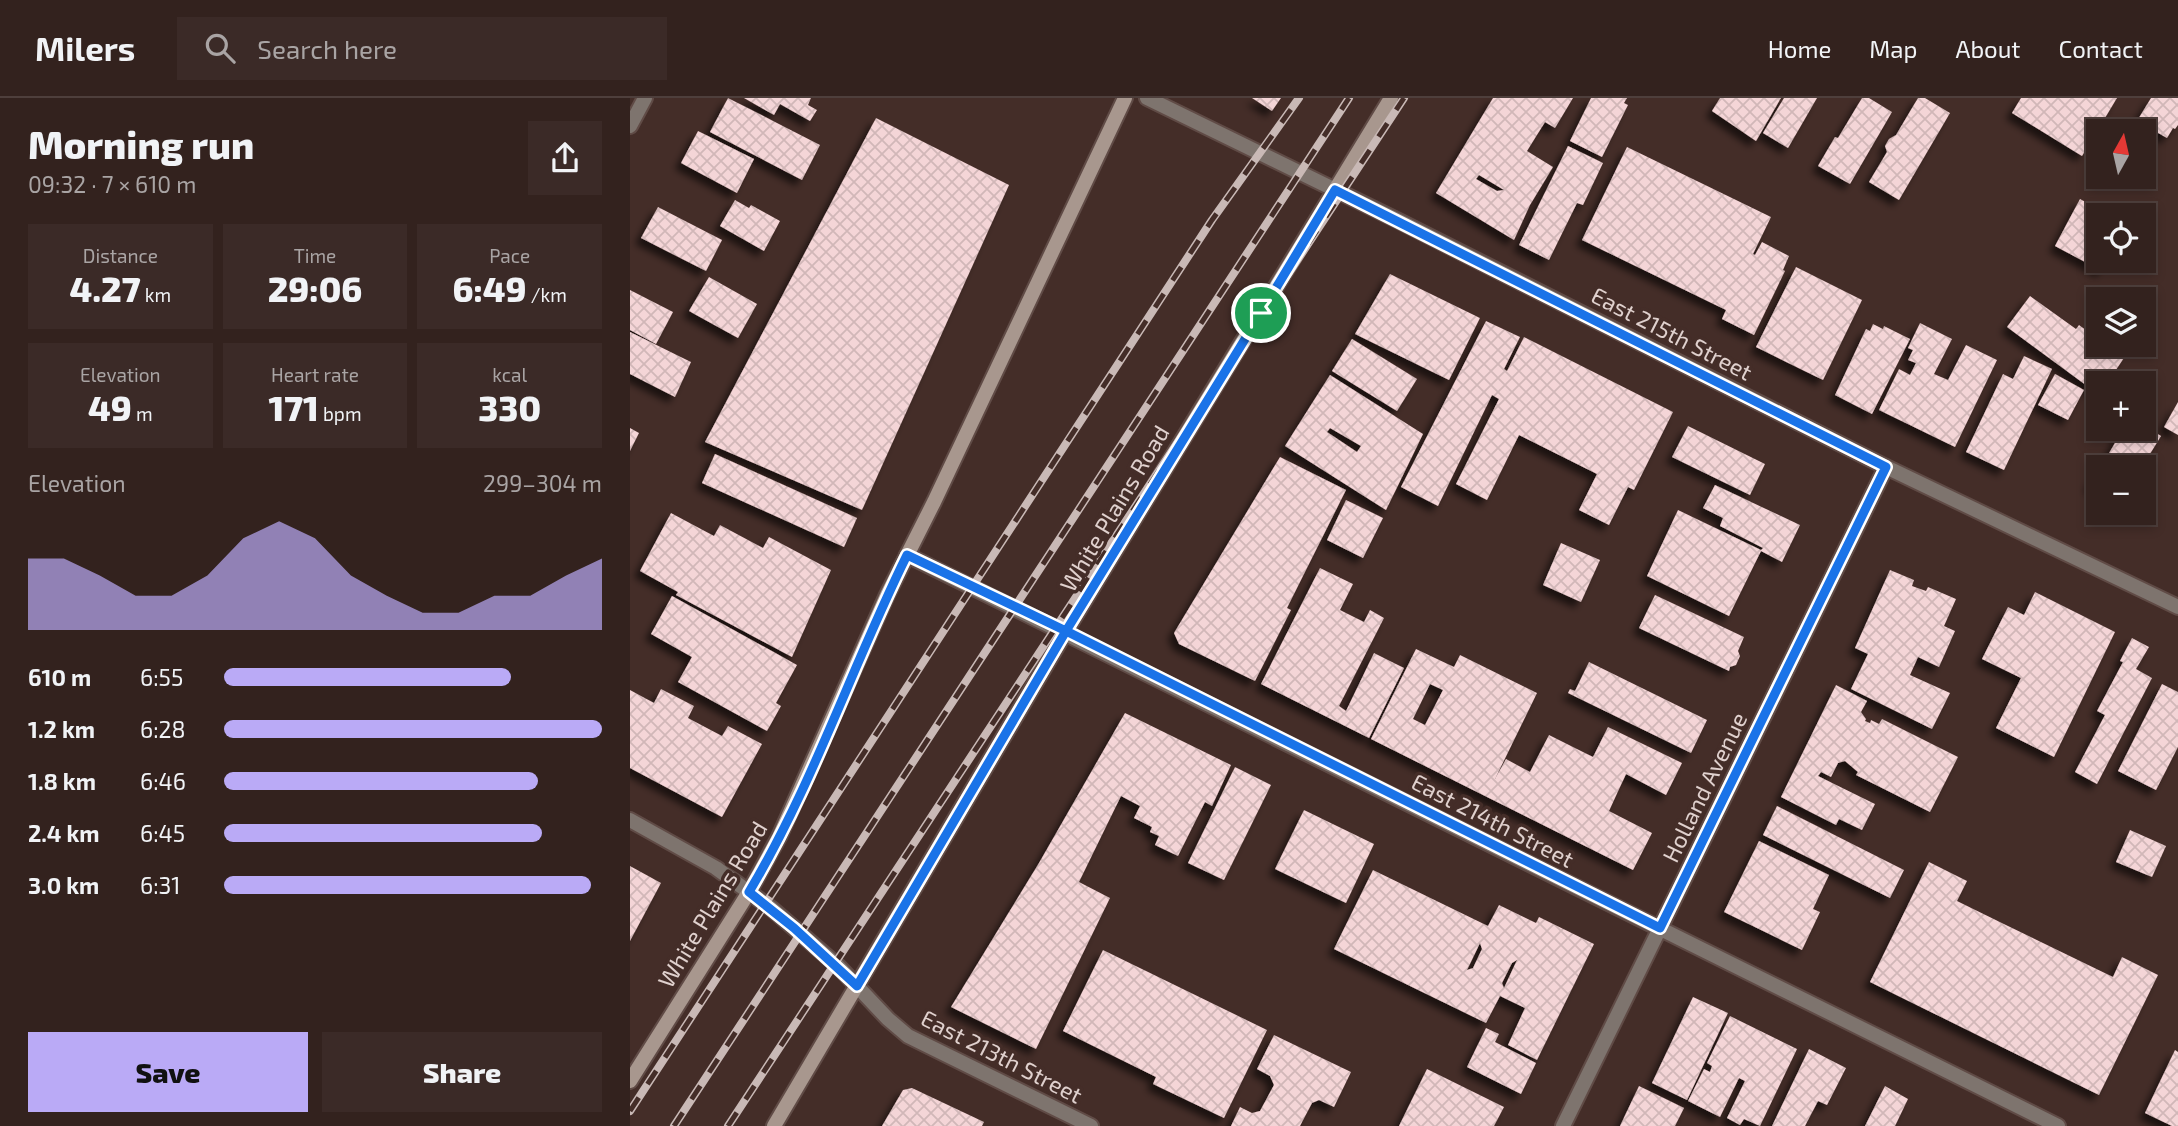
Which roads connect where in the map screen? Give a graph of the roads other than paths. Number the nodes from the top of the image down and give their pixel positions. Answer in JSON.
{"nodes":[{"id":1,"x":645,"y":98,"type":"edge"},
{"id":2,"x":1125,"y":98,"type":"edge"},
{"id":3,"x":1147,"y":98,"type":"edge"},
{"id":4,"x":1391,"y":98,"type":"edge"},
{"id":5,"x":630,"y":126,"type":"edge"},
{"id":6,"x":1335,"y":190,"type":"junction"},
{"id":7,"x":1886,"y":467,"type":"junction"},
{"id":8,"x":907,"y":555,"type":"junction"},
{"id":9,"x":2178,"y":607,"type":"edge"},
{"id":10,"x":1066,"y":631,"type":"junction"},
{"id":11,"x":630,"y":820,"type":"edge"},
{"id":12,"x":749,"y":892,"type":"junction"},
{"id":13,"x":1660,"y":928,"type":"junction"},
{"id":14,"x":857,"y":986,"type":"junction"},
{"id":15,"x":630,"y":1081,"type":"edge"},
{"id":16,"x":775,"y":1126,"type":"edge"},
{"id":17,"x":1091,"y":1126,"type":"edge"},
{"id":18,"x":1563,"y":1126,"type":"edge"},
{"id":19,"x":2058,"y":1126,"type":"edge"}],
"edges":[{"from":1,"to":5,"type":"street"},
{"from":2,"to":8,"type":"main road","name":"White Plains Road"},
{"from":3,"to":6,"type":"street","name":"East 215th Street"},
{"from":4,"to":6,"type":"main road","name":"White Plains Road"},
{"from":6,"to":7,"type":"street","name":"East 215th Street"},
{"from":6,"to":10,"type":"main road","name":"White Plains Road"},
{"from":7,"to":9,"type":"street","name":"East 215th Street"},
{"from":7,"to":13,"type":"street","name":"Holland Avenue"},
{"from":8,"to":10,"type":"street","name":"East 214th Street"},
{"from":8,"to":12,"type":"main road","name":"White Plains Road"},
{"from":10,"to":13,"type":"street","name":"East 214th Street"},
{"from":10,"to":14,"type":"main road","name":"White Plains Road"},
{"from":11,"to":12,"type":"street","name":"East 213th Street"},
{"from":12,"to":14,"type":"street","name":"East 213th Street"},
{"from":12,"to":15,"type":"main road","name":"White Plains Road"},
{"from":13,"to":18,"type":"street","name":"Holland Avenue"},
{"from":13,"to":19,"type":"street","name":"East 214th Street"},
{"from":14,"to":16,"type":"main road","name":"White Plains Road"},
{"from":14,"to":17,"type":"street","name":"East 213th Street"}]}
